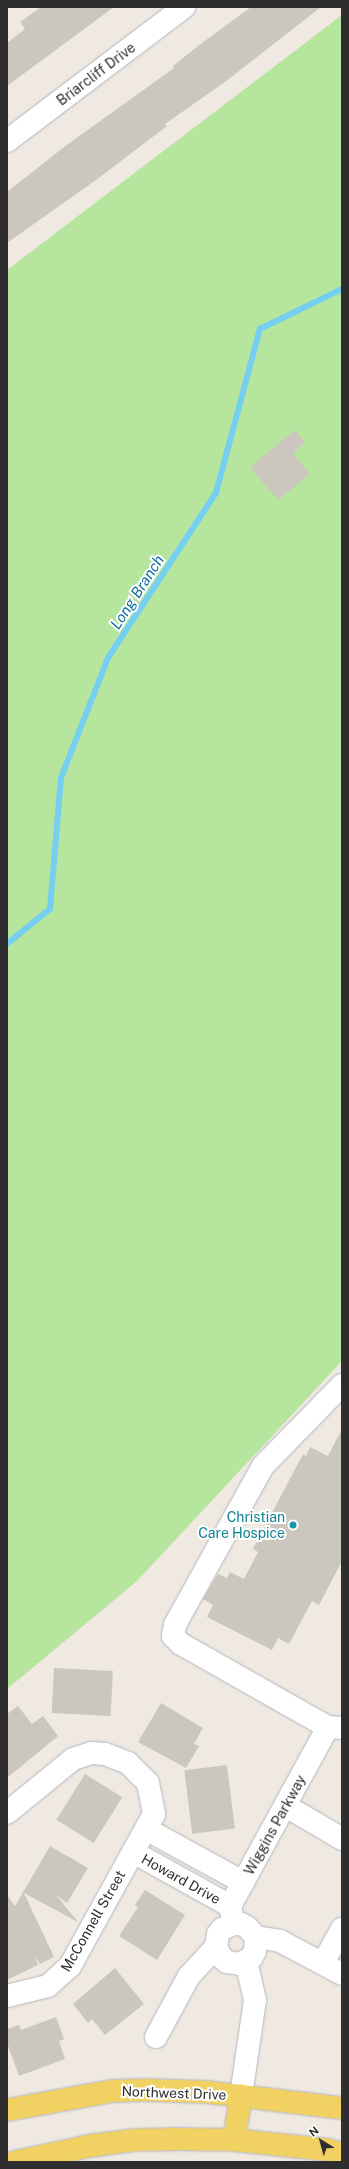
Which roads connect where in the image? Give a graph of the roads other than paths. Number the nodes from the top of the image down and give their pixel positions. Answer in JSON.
{"nodes":[{"id":1,"x":184,"y":7,"type":"edge"},
{"id":2,"x":7,"y":141,"type":"edge"},
{"id":3,"x":342,"y":1385,"type":"edge"},
{"id":4,"x":335,"y":1728,"type":"edge"},
{"id":5,"x":286,"y":1806,"type":"junction"},
{"id":6,"x":7,"y":1813,"type":"edge"},
{"id":7,"x":150,"y":1821,"type":"junction"},
{"id":8,"x":342,"y":1839,"type":"edge"},
{"id":9,"x":133,"y":1852,"type":"junction"},
{"id":10,"x":243,"y":1882,"type":"junction"},
{"id":11,"x":232,"y":1915,"type":"junction"},
{"id":12,"x":342,"y":1929,"type":"edge"},
{"id":13,"x":256,"y":1937,"type":"junction"},
{"id":14,"x":216,"y":1947,"type":"junction"},
{"id":15,"x":246,"y":1962,"type":"junction"},
{"id":16,"x":323,"y":1963,"type":"junction"},
{"id":17,"x":342,"y":1974,"type":"edge"},
{"id":18,"x":7,"y":1996,"type":"edge"},
{"id":19,"x":156,"y":2037,"type":"dead end"},
{"id":20,"x":241,"y":2096,"type":"junction"},
{"id":21,"x":342,"y":2108,"type":"edge"},
{"id":22,"x":7,"y":2110,"type":"edge"},
{"id":23,"x":234,"y":2140,"type":"junction"},
{"id":24,"x":342,"y":2154,"type":"edge"},
{"id":25,"x":15,"y":2162,"type":"edge"}],
"edges":[{"from":1,"to":2,"type":"street","name":"Briarcliff Drive"},
{"from":3,"to":4,"type":"street"},
{"from":4,"to":5,"type":"street","name":"Wiggins Parkway"},
{"from":5,"to":8,"type":"street"},
{"from":5,"to":10,"type":"street","name":"Wiggins Parkway"},
{"from":6,"to":7,"type":"street"},
{"from":7,"to":9,"type":"street","name":"McConnell Street"},
{"from":7,"to":10,"type":"street","name":"Howard Drive"},
{"from":9,"to":11,"type":"street","name":"Howard Drive"},
{"from":9,"to":18,"type":"street","name":"McConnell Street"},
{"from":10,"to":11,"type":"street","name":"Wiggins Parkway"},
{"from":11,"to":13,"type":"street"},
{"from":11,"to":14,"type":"street","name":"Wiggins Parkway"},
{"from":12,"to":16,"type":"street"},
{"from":13,"to":15,"type":"street"},
{"from":13,"to":16,"type":"street"},
{"from":14,"to":15,"type":"street"},
{"from":14,"to":19,"type":"street","name":"Wiggins Parkway"},
{"from":15,"to":20,"type":"street"},
{"from":16,"to":17,"type":"street"},
{"from":20,"to":21,"type":"main road","name":"Northwest Drive"},
{"from":20,"to":22,"type":"main road","name":"Northwest Drive"},
{"from":20,"to":23,"type":"main road"},
{"from":23,"to":24,"type":"main road"},
{"from":23,"to":25,"type":"main road"}]}
